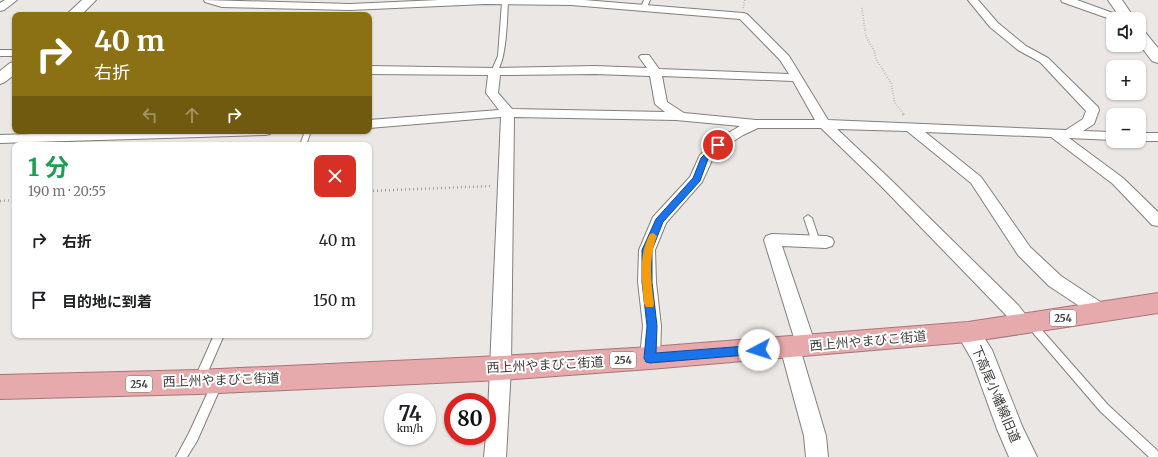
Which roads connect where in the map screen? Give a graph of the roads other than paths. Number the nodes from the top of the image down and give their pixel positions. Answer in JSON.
{"nodes":[{"id":1,"x":12,"y":0,"type":"edge"},
{"id":2,"x":90,"y":0,"type":"edge"},
{"id":3,"x":209,"y":0,"type":"edge"},
{"id":4,"x":973,"y":0,"type":"edge"},
{"id":5,"x":1066,"y":0,"type":"edge"},
{"id":6,"x":1115,"y":0,"type":"edge"},
{"id":7,"x":485,"y":1,"type":"edge"},
{"id":8,"x":505,"y":2,"type":"junction"},
{"id":9,"x":246,"y":3,"type":"edge"},
{"id":10,"x":646,"y":3,"type":"edge"},
{"id":11,"x":350,"y":7,"type":"edge"},
{"id":12,"x":0,"y":8,"type":"edge"},
{"id":13,"x":76,"y":12,"type":"edge"},
{"id":14,"x":1123,"y":12,"type":"edge"},
{"id":15,"x":1106,"y":15,"type":"edge"},
{"id":16,"x":1146,"y":43,"type":"edge"},
{"id":17,"x":0,"y":53,"type":"edge"},
{"id":18,"x":12,"y":53,"type":"edge"},
{"id":19,"x":646,"y":57,"type":"dead end"},
{"id":20,"x":1158,"y":58,"type":"edge"},
{"id":21,"x":12,"y":69,"type":"edge"},
{"id":22,"x":372,"y":70,"type":"edge"},
{"id":23,"x":494,"y":72,"type":"junction"},
{"id":24,"x":655,"y":72,"type":"junction"},
{"id":25,"x":796,"y":78,"type":"junction"},
{"id":26,"x":0,"y":79,"type":"edge"},
{"id":27,"x":508,"y":113,"type":"junction"},
{"id":28,"x":680,"y":116,"type":"junction"},
{"id":29,"x":372,"y":124,"type":"edge"},
{"id":30,"x":756,"y":124,"type":"junction"},
{"id":31,"x":824,"y":124,"type":"junction"},
{"id":32,"x":911,"y":128,"type":"junction"},
{"id":33,"x":108,"y":134,"type":"edge"},
{"id":34,"x":1061,"y":135,"type":"junction"},
{"id":35,"x":1106,"y":136,"type":"edge"},
{"id":36,"x":1146,"y":137,"type":"edge"},
{"id":37,"x":1158,"y":137,"type":"edge"},
{"id":38,"x":0,"y":139,"type":"edge"},
{"id":39,"x":808,"y":218,"type":"dead end"},
{"id":40,"x":1158,"y":221,"type":"edge"},
{"id":41,"x":821,"y":242,"type":"joint"},
{"id":42,"x":1158,"y":303,"type":"edge"},
{"id":43,"x":1102,"y":312,"type":"junction"},
{"id":44,"x":1028,"y":324,"type":"junction"},
{"id":45,"x":968,"y":332,"type":"junction"},
{"id":46,"x":218,"y":338,"type":"edge"},
{"id":47,"x":798,"y":346,"type":"junction"},
{"id":48,"x":650,"y":358,"type":"junction"},
{"id":49,"x":501,"y":368,"type":"junction"},
{"id":50,"x":208,"y":381,"type":"junction"},
{"id":51,"x":0,"y":387,"type":"edge"},
{"id":52,"x":181,"y":457,"type":"edge"},
{"id":53,"x":495,"y":457,"type":"edge"},
{"id":54,"x":816,"y":457,"type":"edge"},
{"id":55,"x":1023,"y":457,"type":"edge"},
{"id":56,"x":1157,"y":457,"type":"edge"}],
"edges":[{"from":1,"to":12,"type":"street"},
{"from":2,"to":13,"type":"street"},
{"from":3,"to":9,"type":"street"},
{"from":4,"to":34,"type":"street"},
{"from":5,"to":15,"type":"street"},
{"from":6,"to":14,"type":"main road"},
{"from":7,"to":8,"type":"street"},
{"from":7,"to":11,"type":"street"},
{"from":8,"to":10,"type":"street"},
{"from":8,"to":23,"type":"lane"},
{"from":9,"to":11,"type":"street"},
{"from":10,"to":25,"type":"street"},
{"from":16,"to":20,"type":"main road"},
{"from":17,"to":18,"type":"street"},
{"from":19,"to":24,"type":"street"},
{"from":21,"to":26,"type":"street"},
{"from":22,"to":23,"type":"street"},
{"from":23,"to":24,"type":"street"},
{"from":23,"to":27,"type":"street"},
{"from":24,"to":25,"type":"street"},
{"from":24,"to":28,"type":"street"},
{"from":25,"to":31,"type":"street"},
{"from":27,"to":28,"type":"street"},
{"from":27,"to":29,"type":"street"},
{"from":27,"to":49,"type":"street"},
{"from":28,"to":30,"type":"street"},
{"from":30,"to":31,"type":"street"},
{"from":30,"to":48,"type":"street"},
{"from":31,"to":32,"type":"street"},
{"from":31,"to":44,"type":"street"},
{"from":32,"to":34,"type":"street"},
{"from":32,"to":43,"type":"street"},
{"from":33,"to":38,"type":"street"},
{"from":34,"to":35,"type":"street"},
{"from":34,"to":40,"type":"street"},
{"from":36,"to":37,"type":"street"},
{"from":39,"to":41,"type":"lane"},
{"from":41,"to":47,"type":"street"},
{"from":42,"to":43,"type":"highway","name":"西上州やまびこ街道","number":"254"},
{"from":43,"to":44,"type":"highway","name":"西上州やまびこ街道","number":"254"},
{"from":44,"to":45,"type":"highway","name":"西上州やまびこ街道","number":"254"},
{"from":44,"to":56,"type":"lane"},
{"from":45,"to":47,"type":"highway","name":"西上州やまびこ街道","number":"254"},
{"from":45,"to":55,"type":"street","name":"下高尾小幡線旧道"},
{"from":46,"to":50,"type":"lane"},
{"from":47,"to":48,"type":"highway","name":"西上州やまびこ街道","number":"254"},
{"from":47,"to":54,"type":"street"},
{"from":48,"to":49,"type":"highway","name":"西上州やまびこ街道","number":"254"},
{"from":49,"to":50,"type":"highway","name":"西上州やまびこ街道","number":"254"},
{"from":49,"to":53,"type":"street"},
{"from":50,"to":51,"type":"highway","name":"西上州やまびこ街道","number":"254"},
{"from":50,"to":52,"type":"lane"}]}
